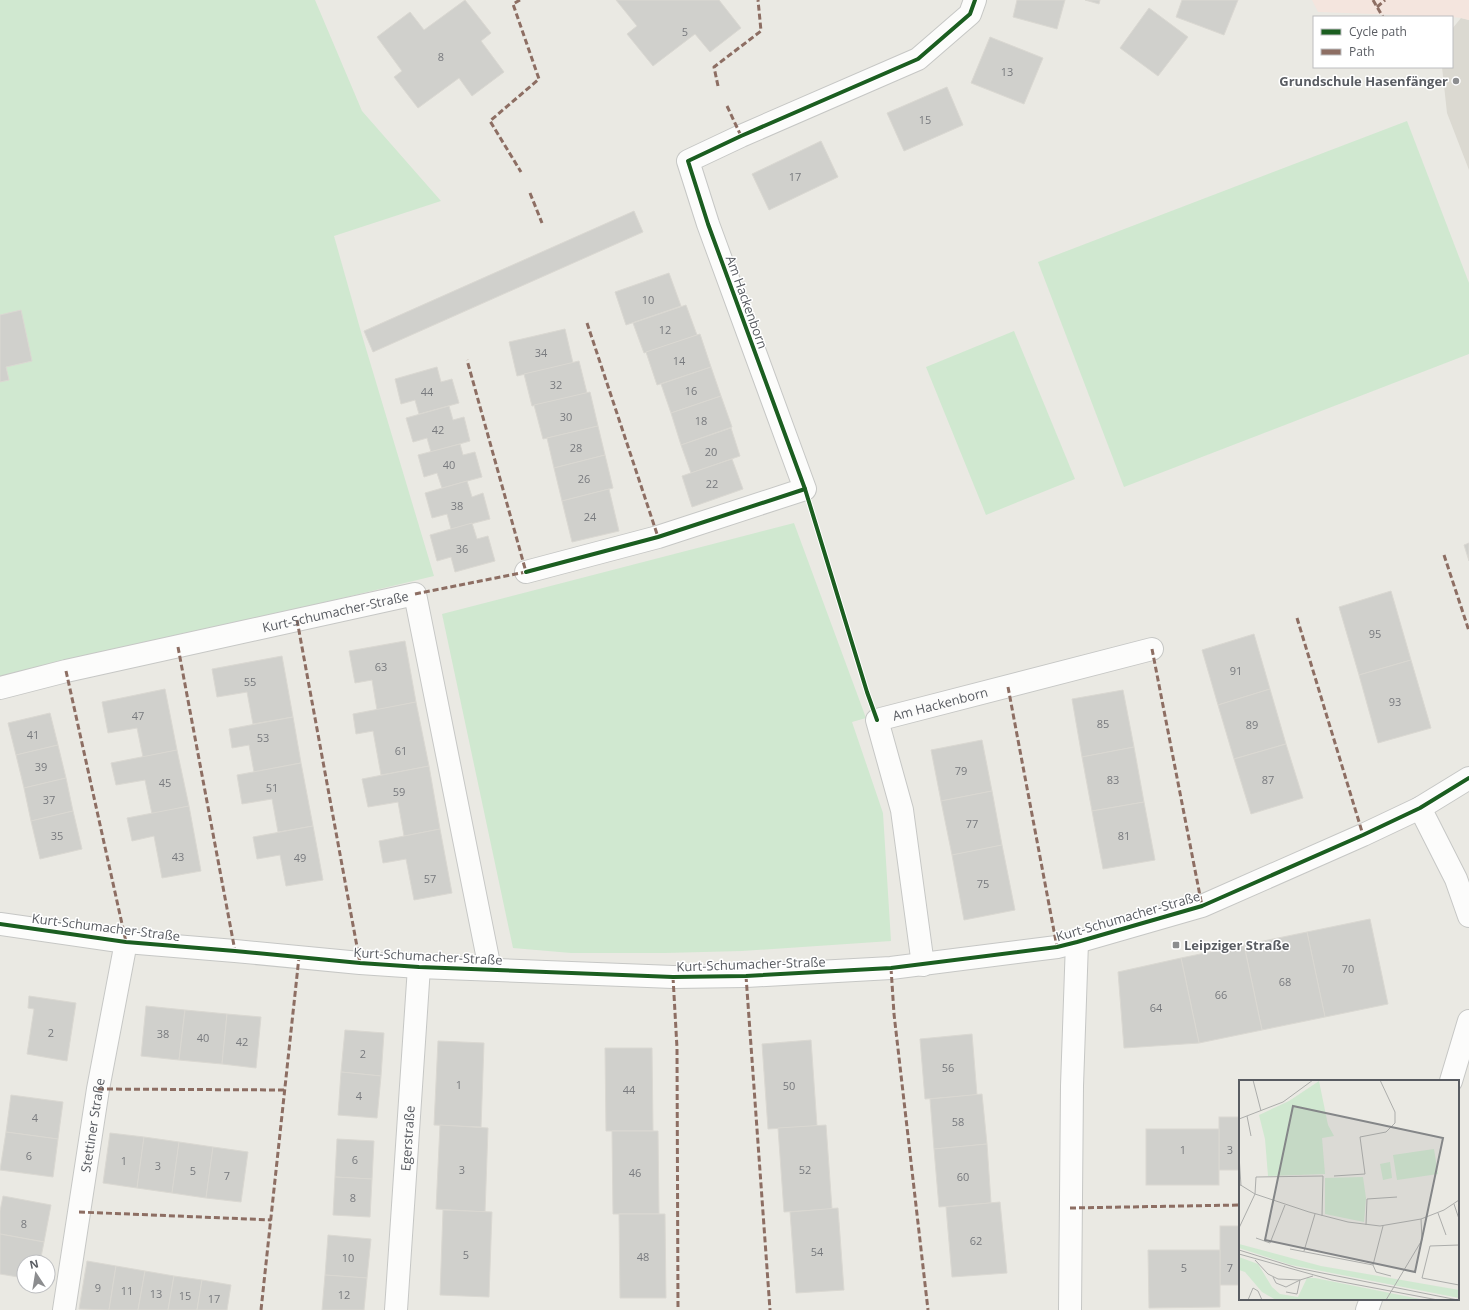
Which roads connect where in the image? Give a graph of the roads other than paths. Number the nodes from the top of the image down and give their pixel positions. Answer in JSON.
{"nodes":[{"id":1,"x":975,"y":0,"type":"edge"},
{"id":2,"x":526,"y":572,"type":"dead end"},
{"id":3,"x":1152,"y":650,"type":"dead end"},
{"id":4,"x":0,"y":688,"type":"edge"},
{"id":5,"x":1469,"y":778,"type":"edge"},
{"id":6,"x":1420,"y":808,"type":"junction"},
{"id":7,"x":1469,"y":916,"type":"edge"},
{"id":8,"x":0,"y":924,"type":"edge"},
{"id":9,"x":126,"y":942,"type":"junction"},
{"id":10,"x":1078,"y":942,"type":"junction"},
{"id":11,"x":923,"y":965,"type":"junction"},
{"id":12,"x":419,"y":967,"type":"junction"},
{"id":13,"x":490,"y":969,"type":"junction"},
{"id":14,"x":1469,"y":1021,"type":"edge"},
{"id":15,"x":1451,"y":1080,"type":"edge"},
{"id":16,"x":1371,"y":1300,"type":"edge"},
{"id":17,"x":64,"y":1310,"type":"edge"},
{"id":18,"x":396,"y":1310,"type":"edge"},
{"id":19,"x":1070,"y":1310,"type":"edge"},
{"id":20,"x":1367,"y":1310,"type":"edge"}],
"edges":[{"from":1,"to":2,"type":"street","name":"Am Hackenborn"},
{"from":3,"to":11,"type":"street","name":"Am Hackenborn"},
{"from":4,"to":13,"type":"street","name":"Kurt-Schumacher-Straße"},
{"from":5,"to":6,"type":"street","name":"Kurt-Schumacher-Straße"},
{"from":6,"to":7,"type":"street"},
{"from":6,"to":10,"type":"street","name":"Kurt-Schumacher-Straße"},
{"from":8,"to":9,"type":"street","name":"Kurt-Schumacher-Straße"},
{"from":9,"to":12,"type":"street","name":"Kurt-Schumacher-Straße"},
{"from":9,"to":17,"type":"street","name":"Stettiner Straße"},
{"from":10,"to":11,"type":"street","name":"Kurt-Schumacher-Straße"},
{"from":10,"to":19,"type":"street"},
{"from":11,"to":13,"type":"street","name":"Kurt-Schumacher-Straße"},
{"from":12,"to":13,"type":"street","name":"Kurt-Schumacher-Straße"},
{"from":12,"to":18,"type":"street","name":"Egerstraße"},
{"from":14,"to":15,"type":"street"},
{"from":16,"to":20,"type":"street"}]}
